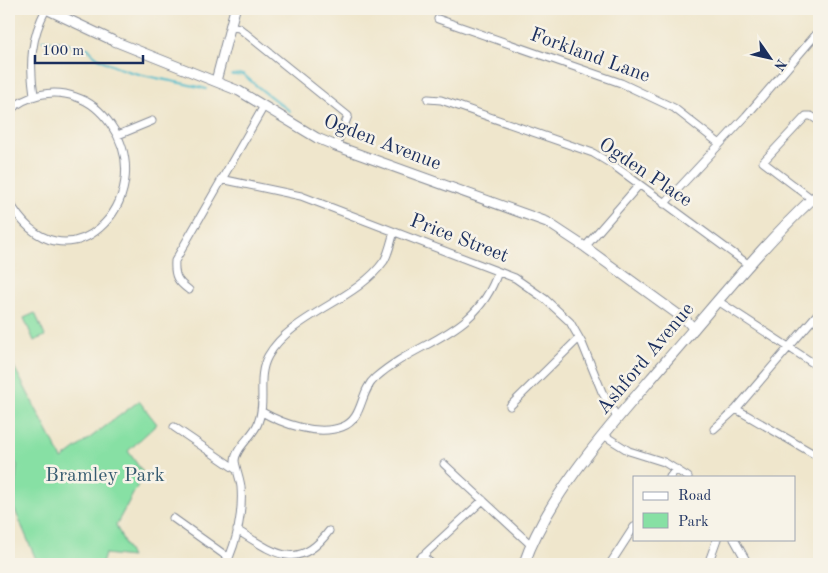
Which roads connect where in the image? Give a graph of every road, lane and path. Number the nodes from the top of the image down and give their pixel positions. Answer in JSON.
{"nodes":[{"id":1,"x":46,"y":9,"type":"edge"},
{"id":2,"x":235,"y":9,"type":"edge"},
{"id":3,"x":438,"y":19,"type":"dead end"},
{"id":4,"x":230,"y":26,"type":"junction"},
{"id":5,"x":819,"y":31,"type":"edge"},
{"id":6,"x":216,"y":81,"type":"junction"},
{"id":7,"x":34,"y":95,"type":"junction"},
{"id":8,"x":428,"y":99,"type":"dead end"},
{"id":9,"x":264,"y":106,"type":"junction"},
{"id":10,"x":9,"y":111,"type":"edge"},
{"id":11,"x":152,"y":121,"type":"dead end"},
{"id":12,"x":819,"y":121,"type":"edge"},
{"id":13,"x":118,"y":135,"type":"junction"},
{"id":14,"x":720,"y":144,"type":"junction"},
{"id":15,"x":336,"y":146,"type":"junction"},
{"id":16,"x":221,"y":179,"type":"junction"},
{"id":17,"x":639,"y":185,"type":"junction"},
{"id":18,"x":815,"y":197,"type":"edge"},
{"id":19,"x":9,"y":201,"type":"edge"},
{"id":20,"x":664,"y":204,"type":"junction"},
{"id":21,"x":394,"y":232,"type":"junction"},
{"id":22,"x":585,"y":247,"type":"junction"},
{"id":23,"x":749,"y":265,"type":"junction"},
{"id":24,"x":498,"y":272,"type":"junction"},
{"id":25,"x":189,"y":290,"type":"dead end"},
{"id":26,"x":718,"y":301,"type":"junction"},
{"id":27,"x":819,"y":312,"type":"edge"},
{"id":28,"x":694,"y":330,"type":"junction"},
{"id":29,"x":579,"y":338,"type":"junction"},
{"id":30,"x":787,"y":348,"type":"junction"},
{"id":31,"x":819,"y":367,"type":"edge"},
{"id":32,"x":510,"y":406,"type":"dead end"},
{"id":33,"x":736,"y":409,"type":"junction"},
{"id":34,"x":262,"y":412,"type":"junction"},
{"id":35,"x":618,"y":419,"type":"junction"},
{"id":36,"x":174,"y":428,"type":"dead end"},
{"id":37,"x":714,"y":430,"type":"dead end"},
{"id":38,"x":605,"y":436,"type":"junction"},
{"id":39,"x":819,"y":457,"type":"edge"},
{"id":40,"x":444,"y":464,"type":"dead end"},
{"id":41,"x":676,"y":469,"type":"junction"},
{"id":42,"x":238,"y":470,"type":"junction"},
{"id":43,"x":671,"y":476,"type":"edge"},
{"id":44,"x":686,"y":476,"type":"edge"},
{"id":45,"x":483,"y":500,"type":"junction"},
{"id":46,"x":173,"y":518,"type":"dead end"},
{"id":47,"x":633,"y":529,"type":"edge"},
{"id":48,"x":236,"y":530,"type":"junction"},
{"id":49,"x":329,"y":531,"type":"dead end"},
{"id":50,"x":717,"y":540,"type":"edge"},
{"id":51,"x":735,"y":540,"type":"edge"},
{"id":52,"x":531,"y":545,"type":"junction"},
{"id":53,"x":422,"y":556,"type":"junction"},
{"id":54,"x":227,"y":561,"type":"edge"},
{"id":55,"x":414,"y":564,"type":"edge"},
{"id":56,"x":432,"y":564,"type":"edge"},
{"id":57,"x":524,"y":564,"type":"edge"},
{"id":58,"x":610,"y":564,"type":"edge"},
{"id":59,"x":708,"y":564,"type":"edge"},
{"id":60,"x":748,"y":564,"type":"edge"}],
"edges":[{"from":1,"to":6,"type":"street","name":"Ogden Avenue"},
{"from":1,"to":7,"type":"street"},
{"from":2,"to":4,"type":"street"},
{"from":3,"to":14,"type":"street","name":"Forkland Lane"},
{"from":4,"to":6,"type":"street"},
{"from":4,"to":15,"type":"street"},
{"from":5,"to":14,"type":"street"},
{"from":6,"to":9,"type":"street","name":"Ogden Avenue"},
{"from":7,"to":10,"type":"street"},
{"from":7,"to":13,"type":"street"},
{"from":8,"to":17,"type":"street","name":"Ogden Place"},
{"from":9,"to":15,"type":"street","name":"Ogden Avenue"},
{"from":9,"to":16,"type":"street"},
{"from":11,"to":13,"type":"street"},
{"from":12,"to":18,"type":"street"},
{"from":13,"to":19,"type":"street"},
{"from":14,"to":20,"type":"street"},
{"from":15,"to":22,"type":"street","name":"Ogden Avenue"},
{"from":16,"to":21,"type":"street","name":"Price Street"},
{"from":16,"to":25,"type":"street"},
{"from":17,"to":20,"type":"street","name":"Ogden Place"},
{"from":17,"to":22,"type":"street"},
{"from":18,"to":23,"type":"main road","name":"Ashford Avenue"},
{"from":20,"to":23,"type":"street","name":"Ogden Place"},
{"from":21,"to":24,"type":"street","name":"Price Street"},
{"from":21,"to":34,"type":"street"},
{"from":22,"to":28,"type":"street","name":"Ogden Avenue"},
{"from":23,"to":26,"type":"main road","name":"Ashford Avenue"},
{"from":24,"to":29,"type":"street","name":"Price Street"},
{"from":24,"to":34,"type":"street"},
{"from":26,"to":28,"type":"main road","name":"Ashford Avenue"},
{"from":26,"to":30,"type":"street"},
{"from":27,"to":30,"type":"street"},
{"from":28,"to":35,"type":"main road","name":"Ashford Avenue"},
{"from":29,"to":32,"type":"street"},
{"from":29,"to":35,"type":"street","name":"Price Street"},
{"from":30,"to":31,"type":"street"},
{"from":30,"to":33,"type":"street"},
{"from":33,"to":37,"type":"street"},
{"from":33,"to":39,"type":"street"},
{"from":34,"to":42,"type":"street"},
{"from":35,"to":38,"type":"main road","name":"Ashford Avenue"},
{"from":36,"to":42,"type":"street"},
{"from":38,"to":41,"type":"street"},
{"from":38,"to":52,"type":"main road","name":"Ashford Avenue"},
{"from":40,"to":45,"type":"street"},
{"from":41,"to":43,"type":"street"},
{"from":41,"to":44,"type":"street"},
{"from":42,"to":48,"type":"street"},
{"from":45,"to":52,"type":"street"},
{"from":45,"to":53,"type":"street"},
{"from":46,"to":54,"type":"street"},
{"from":47,"to":58,"type":"street"},
{"from":48,"to":49,"type":"street"},
{"from":48,"to":54,"type":"street"},
{"from":50,"to":59,"type":"street"},
{"from":51,"to":60,"type":"street"},
{"from":52,"to":57,"type":"main road","name":"Ashford Avenue"},
{"from":53,"to":55,"type":"street"},
{"from":53,"to":56,"type":"street"}]}
